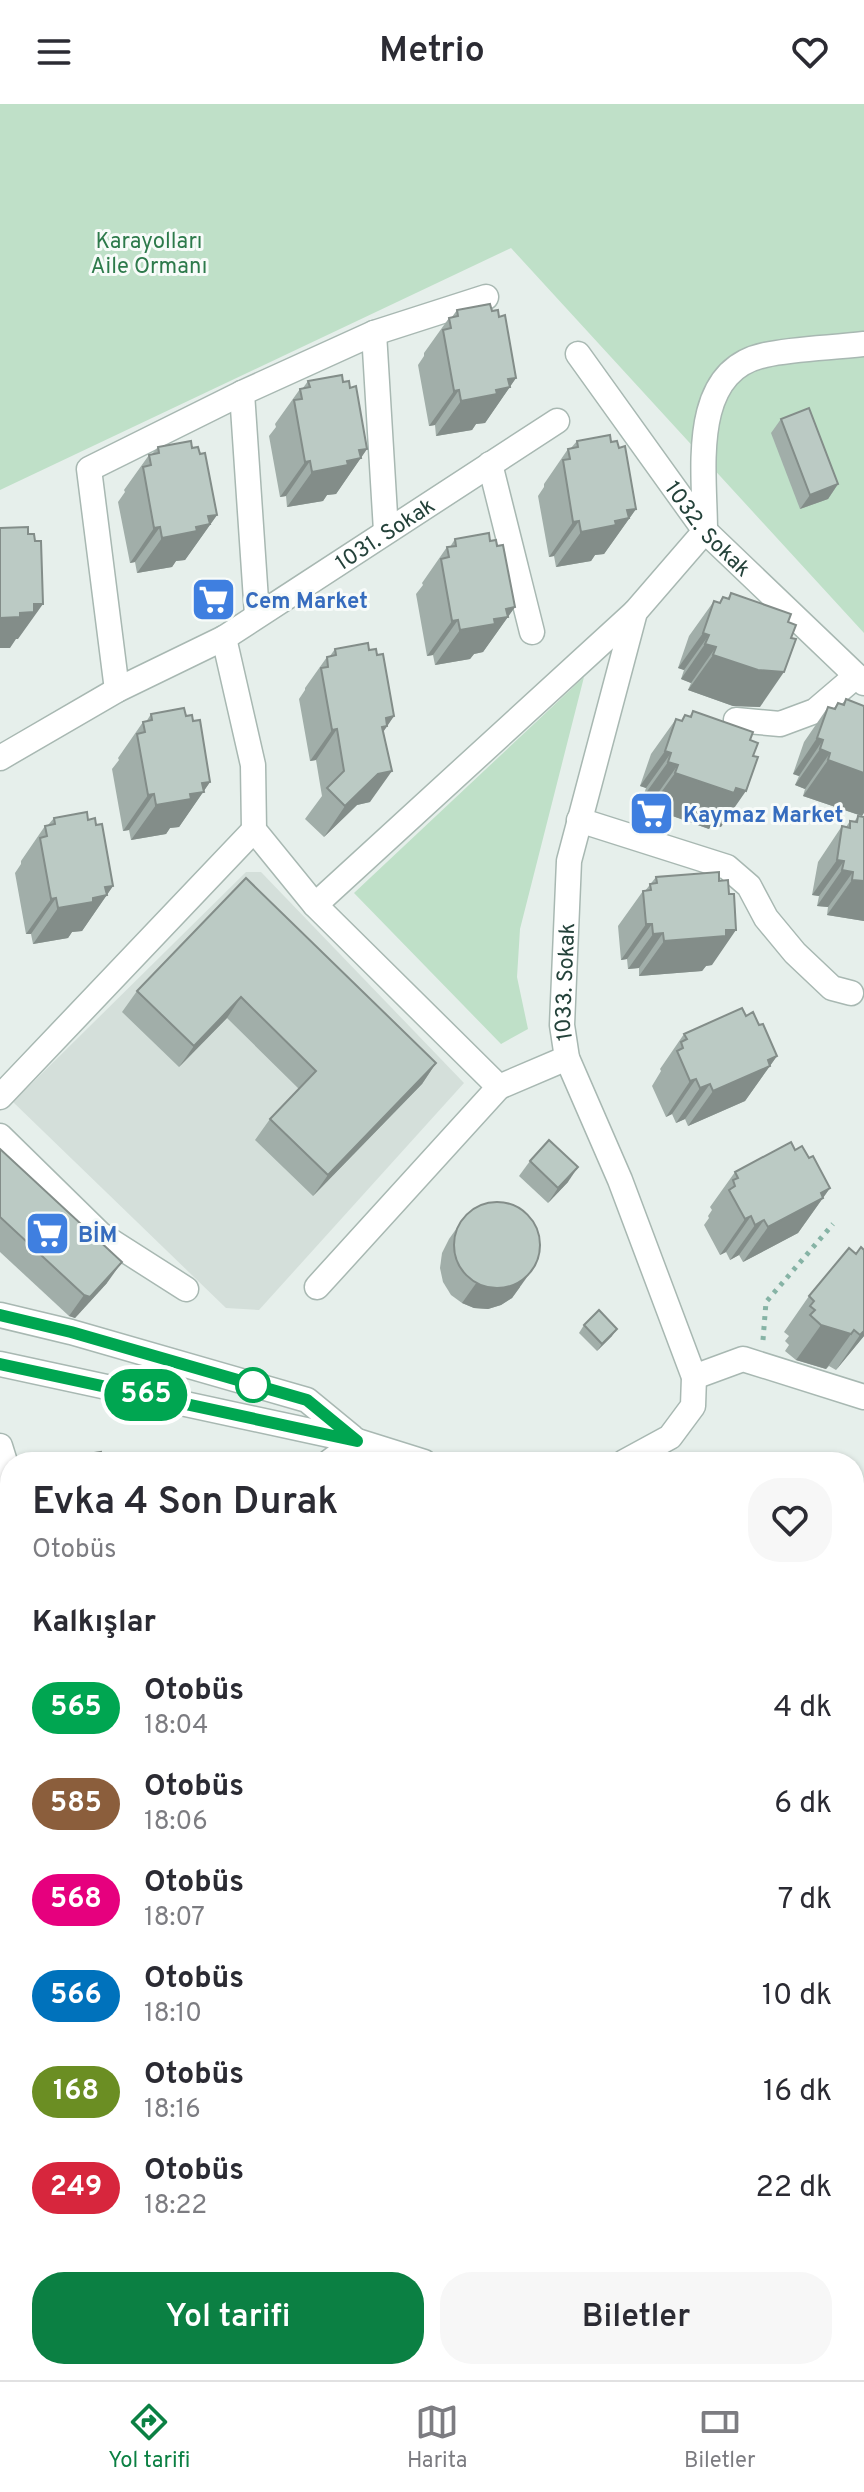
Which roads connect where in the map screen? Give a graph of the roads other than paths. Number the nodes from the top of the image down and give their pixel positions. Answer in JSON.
{"nodes":[{"id":1,"x":486,"y":297,"type":"dead end"},
{"id":2,"x":374,"y":333,"type":"junction"},
{"id":3,"x":864,"y":344,"type":"edge"},
{"id":4,"x":578,"y":354,"type":"dead end"},
{"id":5,"x":242,"y":393,"type":"junction"},
{"id":6,"x":557,"y":421,"type":"dead end"},
{"id":7,"x":490,"y":464,"type":"junction"},
{"id":8,"x":386,"y":531,"type":"junction"},
{"id":9,"x":705,"y":531,"type":"junction"},
{"id":10,"x":635,"y":612,"type":"junction"},
{"id":11,"x":257,"y":615,"type":"junction"},
{"id":12,"x":532,"y":632,"type":"dead end"},
{"id":13,"x":224,"y":638,"type":"junction"},
{"id":14,"x":860,"y":679,"type":"edge"},
{"id":15,"x":117,"y":690,"type":"junction"},
{"id":16,"x":736,"y":720,"type":"dead end"},
{"id":17,"x":0,"y":758,"type":"edge"},
{"id":18,"x":579,"y":820,"type":"junction"},
{"id":19,"x":254,"y":830,"type":"junction"},
{"id":20,"x":315,"y":905,"type":"junction"},
{"id":21,"x":851,"y":993,"type":"dead end"},
{"id":22,"x":567,"y":1058,"type":"junction"},
{"id":23,"x":499,"y":1087,"type":"junction"},
{"id":24,"x":0,"y":1097,"type":"edge"},
{"id":25,"x":0,"y":1136,"type":"edge"},
{"id":26,"x":317,"y":1287,"type":"dead end"},
{"id":27,"x":186,"y":1289,"type":"dead end"},
{"id":28,"x":0,"y":1315,"type":"edge"},
{"id":29,"x":0,"y":1364,"type":"edge"},
{"id":30,"x":694,"y":1377,"type":"junction"},
{"id":31,"x":864,"y":1397,"type":"edge"},
{"id":32,"x":357,"y":1441,"type":"junction"},
{"id":33,"x":342,"y":1452,"type":"edge"},
{"id":34,"x":392,"y":1452,"type":"edge"},
{"id":35,"x":642,"y":1452,"type":"edge"}],
"edges":[{"from":1,"to":2,"type":"street"},
{"from":2,"to":5,"type":"street"},
{"from":2,"to":8,"type":"street"},
{"from":3,"to":9,"type":"street"},
{"from":4,"to":9,"type":"street","name":"1032. Sokak"},
{"from":5,"to":11,"type":"street"},
{"from":5,"to":15,"type":"street"},
{"from":6,"to":7,"type":"street","name":"1031. Sokak"},
{"from":7,"to":8,"type":"street","name":"1031. Sokak"},
{"from":7,"to":12,"type":"street"},
{"from":8,"to":11,"type":"street","name":"1031. Sokak"},
{"from":9,"to":10,"type":"street","name":"1033. Sokak"},
{"from":9,"to":14,"type":"street","name":"1032. Sokak"},
{"from":10,"to":18,"type":"street","name":"1033. Sokak"},
{"from":10,"to":20,"type":"street"},
{"from":11,"to":13,"type":"street","name":"1031. Sokak"},
{"from":13,"to":15,"type":"street","name":"1031. Sokak"},
{"from":13,"to":19,"type":"street"},
{"from":14,"to":16,"type":"street"},
{"from":15,"to":17,"type":"street","name":"1031. Sokak"},
{"from":18,"to":21,"type":"street"},
{"from":18,"to":22,"type":"street","name":"1033. Sokak"},
{"from":19,"to":20,"type":"street"},
{"from":19,"to":24,"type":"street"},
{"from":20,"to":23,"type":"street"},
{"from":22,"to":23,"type":"street"},
{"from":22,"to":30,"type":"street","name":"1033. Sokak"},
{"from":23,"to":26,"type":"street"},
{"from":25,"to":27,"type":"street"},
{"from":28,"to":32,"type":"street"},
{"from":29,"to":32,"type":"street"},
{"from":30,"to":31,"type":"street"},
{"from":30,"to":35,"type":"street"},
{"from":32,"to":33,"type":"street"},
{"from":32,"to":34,"type":"street"}]}
